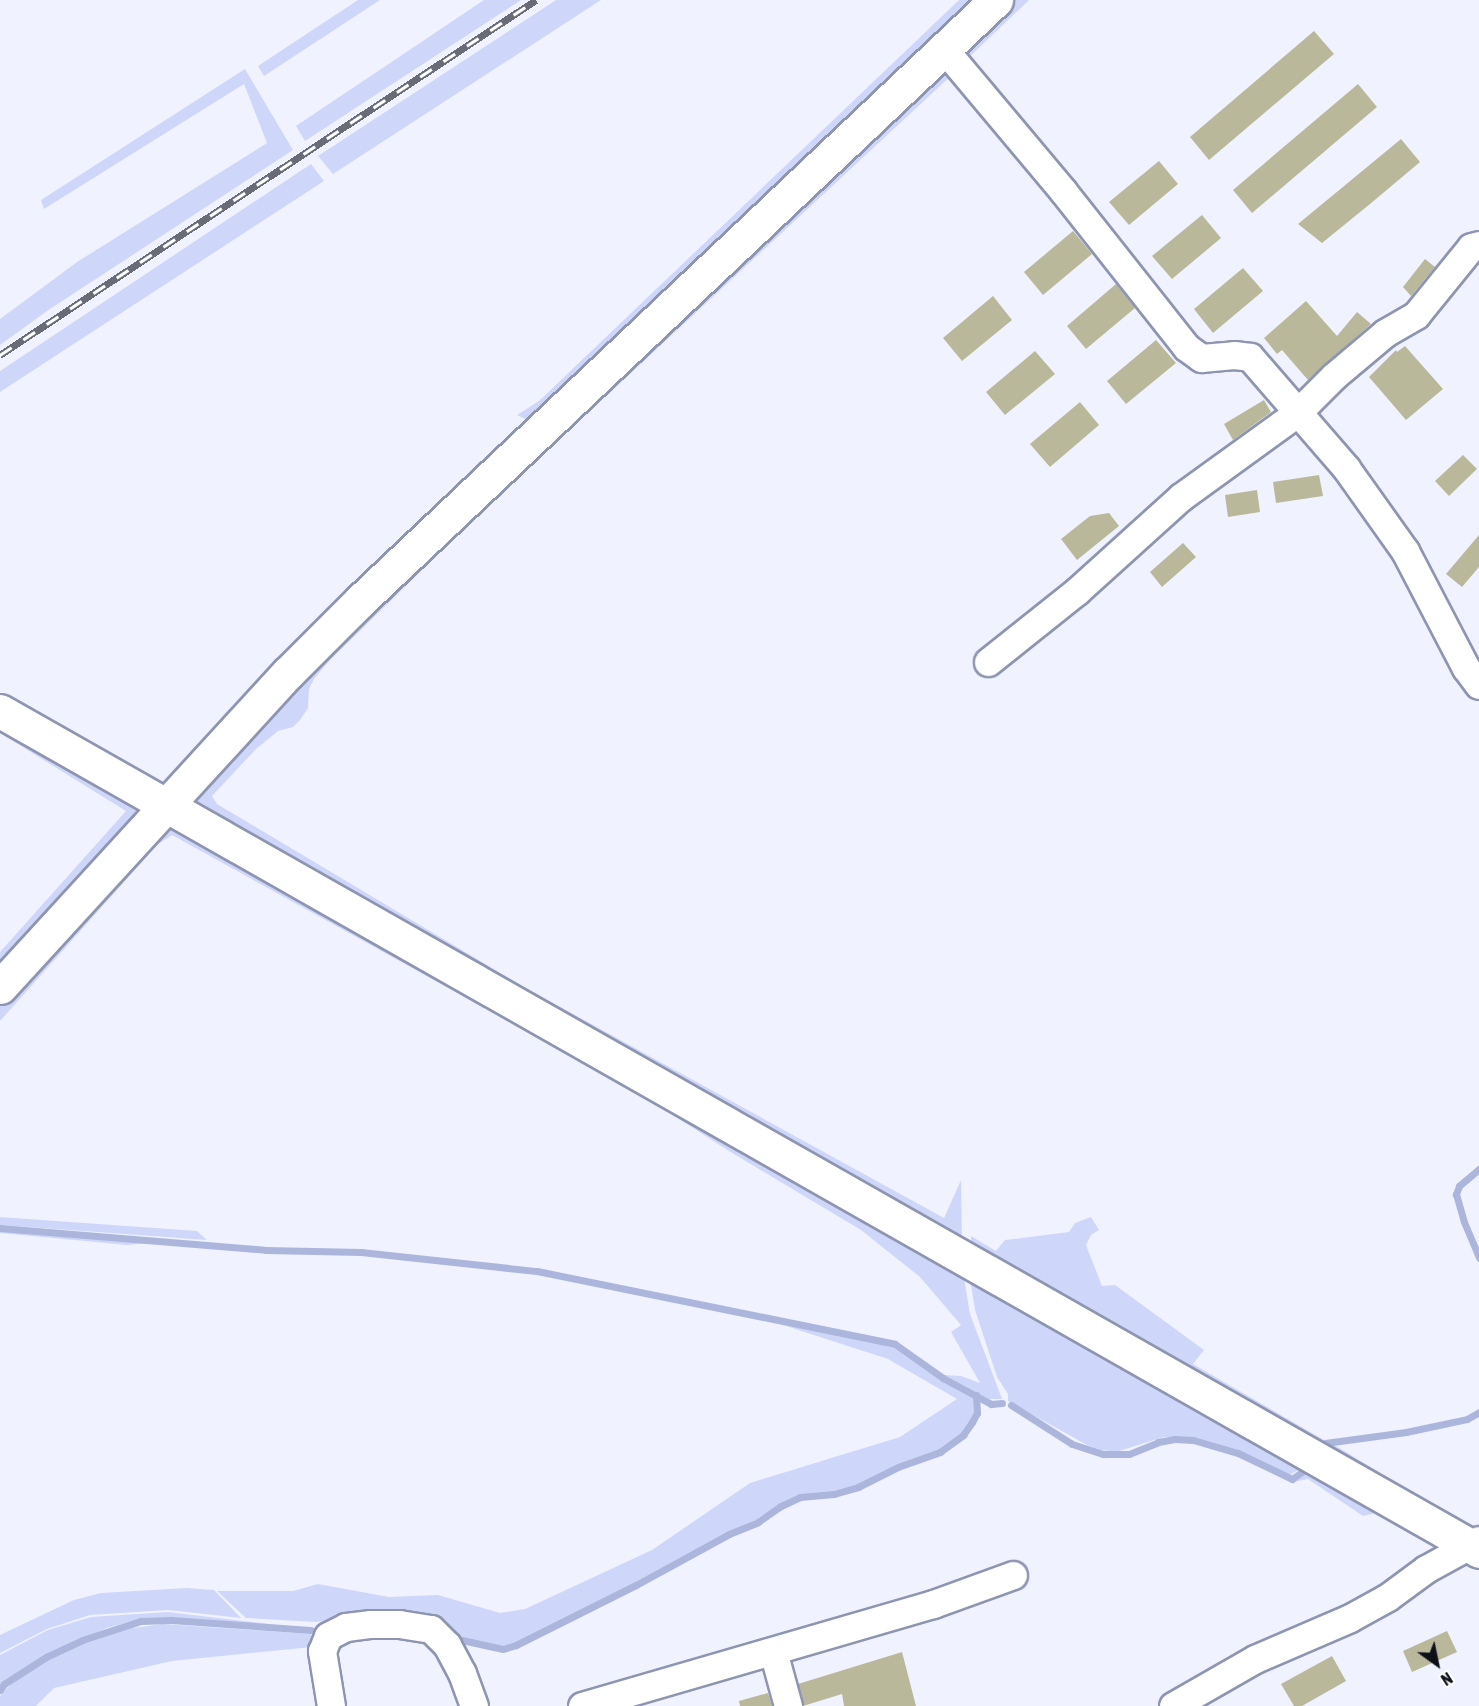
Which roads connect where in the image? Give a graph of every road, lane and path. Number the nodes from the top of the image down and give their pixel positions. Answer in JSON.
{"nodes":[{"id":1,"x":996,"y":0,"type":"edge"},
{"id":2,"x":944,"y":49,"type":"junction"},
{"id":3,"x":1479,"y":245,"type":"edge"},
{"id":4,"x":1297,"y":413,"type":"junction"},
{"id":5,"x":988,"y":662,"type":"dead end"},
{"id":6,"x":1479,"y":685,"type":"edge"},
{"id":7,"x":0,"y":711,"type":"edge"},
{"id":8,"x":168,"y":807,"type":"junction"},
{"id":9,"x":0,"y":987,"type":"edge"},
{"id":10,"x":1475,"y":1545,"type":"edge"},
{"id":11,"x":1013,"y":1575,"type":"dead end"},
{"id":12,"x":773,"y":1651,"type":"junction"},
{"id":13,"x":331,"y":1706,"type":"edge"},
{"id":14,"x":474,"y":1706,"type":"edge"},
{"id":15,"x":582,"y":1706,"type":"edge"},
{"id":16,"x":788,"y":1706,"type":"edge"},
{"id":17,"x":1173,"y":1706,"type":"edge"}],
"edges":[{"from":1,"to":2,"type":"main road"},
{"from":2,"to":4,"type":"street"},
{"from":2,"to":8,"type":"main road"},
{"from":3,"to":4,"type":"street"},
{"from":4,"to":5,"type":"street"},
{"from":4,"to":6,"type":"street"},
{"from":7,"to":8,"type":"main road"},
{"from":8,"to":9,"type":"main road"},
{"from":8,"to":10,"type":"main road"},
{"from":10,"to":17,"type":"street"},
{"from":11,"to":12,"type":"street"},
{"from":12,"to":15,"type":"street"},
{"from":12,"to":16,"type":"street"},
{"from":13,"to":14,"type":"street"}]}
